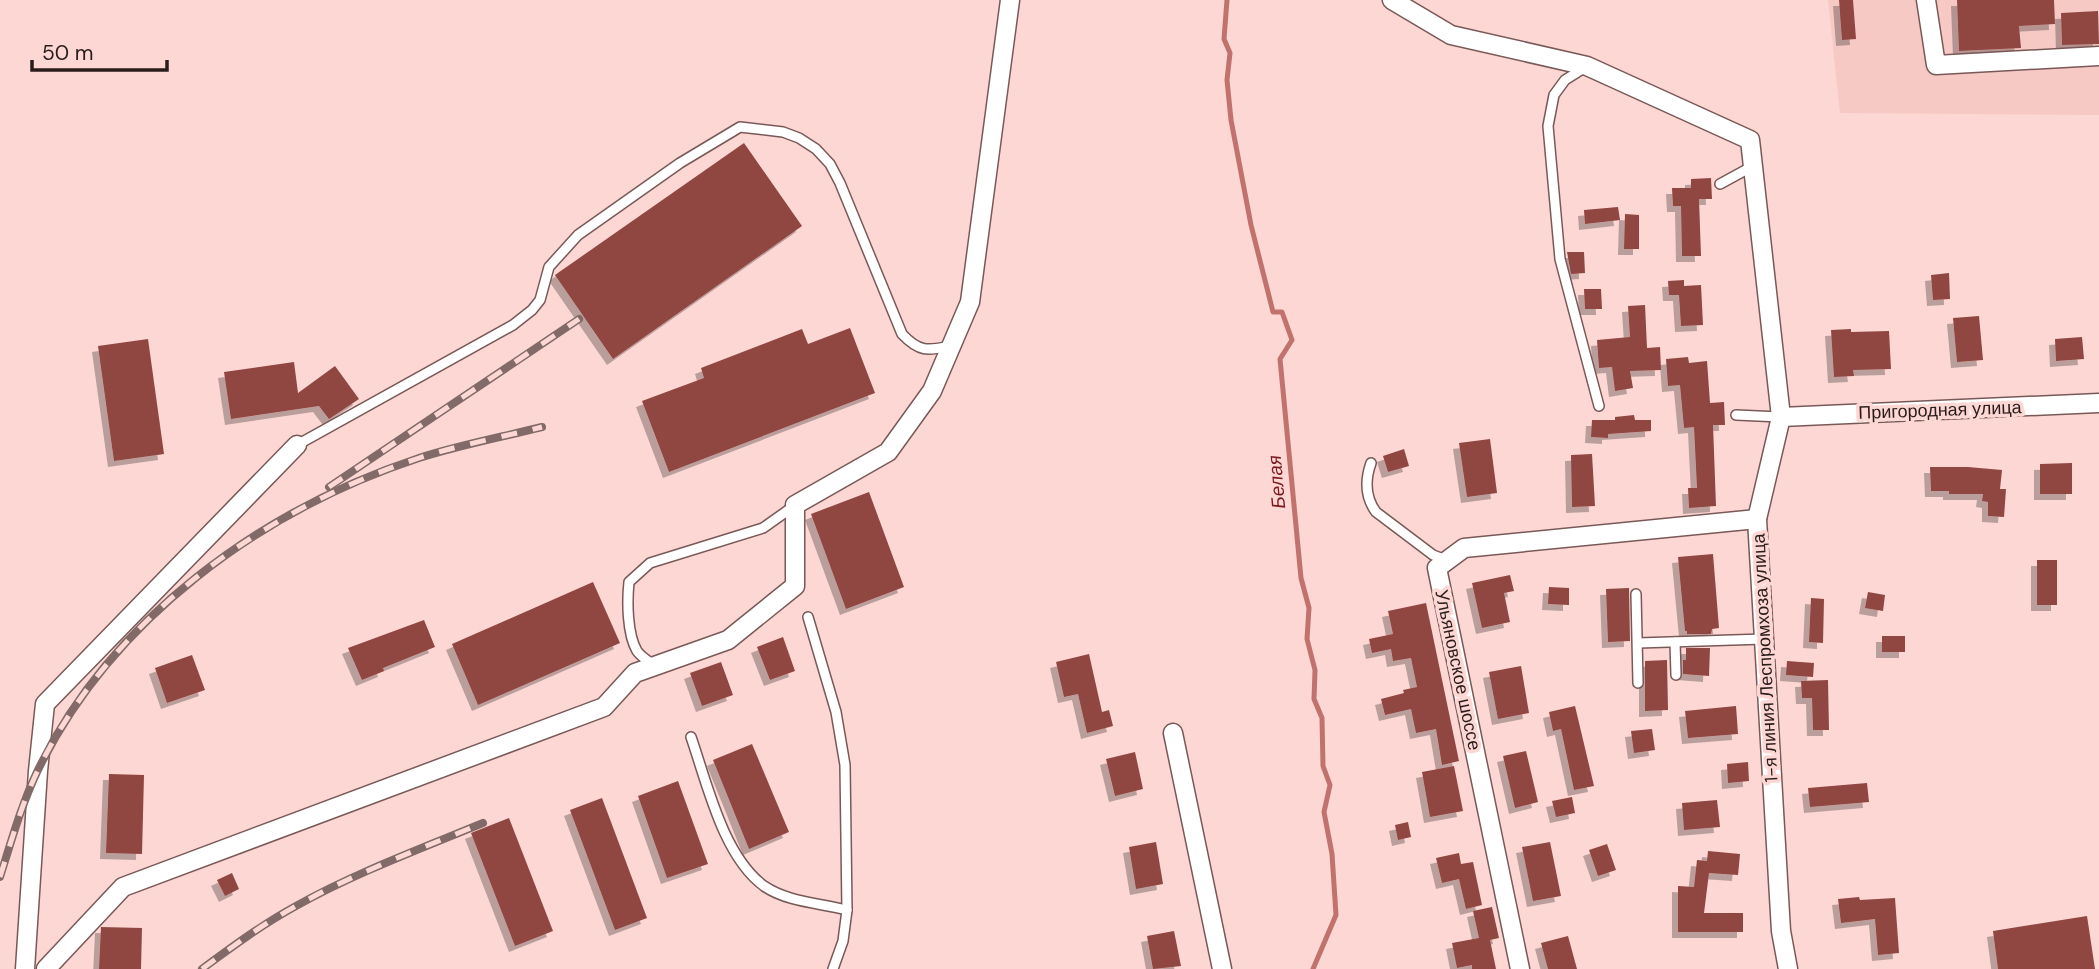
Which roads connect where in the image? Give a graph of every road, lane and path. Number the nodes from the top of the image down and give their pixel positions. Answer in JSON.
{"nodes":[{"id":1,"x":1010,"y":0,"type":"edge"},
{"id":2,"x":1392,"y":0,"type":"edge"},
{"id":3,"x":1926,"y":0,"type":"edge"},
{"id":4,"x":2099,"y":56,"type":"edge"},
{"id":5,"x":1587,"y":66,"type":"junction"},
{"id":6,"x":1753,"y":166,"type":"junction"},
{"id":7,"x":1720,"y":184,"type":"dead end"},
{"id":8,"x":952,"y":346,"type":"junction"},
{"id":9,"x":2099,"y":403,"type":"edge"},
{"id":10,"x":1599,"y":406,"type":"dead end"},
{"id":11,"x":1735,"y":415,"type":"dead end"},
{"id":12,"x":1781,"y":417,"type":"junction"},
{"id":13,"x":297,"y":445,"type":"joint"},
{"id":14,"x":1371,"y":463,"type":"dead end"},
{"id":15,"x":795,"y":505,"type":"junction"},
{"id":16,"x":1757,"y":519,"type":"junction"},
{"id":17,"x":1447,"y":561,"type":"junction"},
{"id":18,"x":1636,"y":594,"type":"dead end"},
{"id":19,"x":808,"y":618,"type":"dead end"},
{"id":20,"x":1764,"y":639,"type":"junction"},
{"id":21,"x":1675,"y":642,"type":"junction"},
{"id":22,"x":1637,"y":643,"type":"junction"},
{"id":23,"x":655,"y":666,"type":"junction"},
{"id":24,"x":1676,"y":675,"type":"dead end"},
{"id":25,"x":1638,"y":683,"type":"dead end"},
{"id":26,"x":1173,"y":733,"type":"dead end"},
{"id":27,"x":691,"y":737,"type":"dead end"},
{"id":28,"x":847,"y":909,"type":"junction"},
{"id":29,"x":25,"y":969,"type":"edge"},
{"id":30,"x":46,"y":969,"type":"edge"},
{"id":31,"x":833,"y":969,"type":"edge"},
{"id":32,"x":1222,"y":969,"type":"edge"},
{"id":33,"x":1520,"y":969,"type":"edge"},
{"id":34,"x":1788,"y":969,"type":"edge"}],
"edges":[{"from":1,"to":8,"type":"street"},
{"from":2,"to":5,"type":"street"},
{"from":3,"to":4,"type":"street"},
{"from":5,"to":6,"type":"street","name":"1-я линия Леспромхоза улица"},
{"from":5,"to":10,"type":"lane"},
{"from":6,"to":7,"type":"lane"},
{"from":6,"to":12,"type":"street","name":"1-я линия Леспромхоза улица"},
{"from":8,"to":13,"type":"lane"},
{"from":8,"to":15,"type":"street"},
{"from":9,"to":12,"type":"street","name":"Пригородная улица"},
{"from":11,"to":12,"type":"lane"},
{"from":12,"to":16,"type":"street","name":"1-я линия Леспромхоза улица"},
{"from":13,"to":29,"type":"street"},
{"from":14,"to":17,"type":"lane"},
{"from":15,"to":23,"type":"street"},
{"from":15,"to":23,"type":"lane"},
{"from":16,"to":17,"type":"street"},
{"from":16,"to":20,"type":"street","name":"1-я линия Леспромхоза улица"},
{"from":17,"to":33,"type":"street","name":"Ульяновское шоссе"},
{"from":18,"to":22,"type":"lane"},
{"from":19,"to":28,"type":"lane"},
{"from":20,"to":21,"type":"lane"},
{"from":20,"to":34,"type":"street","name":"1-я линия Леспромхоза улица"},
{"from":21,"to":22,"type":"lane"},
{"from":21,"to":24,"type":"lane"},
{"from":22,"to":25,"type":"lane"},
{"from":23,"to":30,"type":"street"},
{"from":26,"to":32,"type":"street"},
{"from":27,"to":28,"type":"lane"},
{"from":28,"to":31,"type":"lane"}]}
